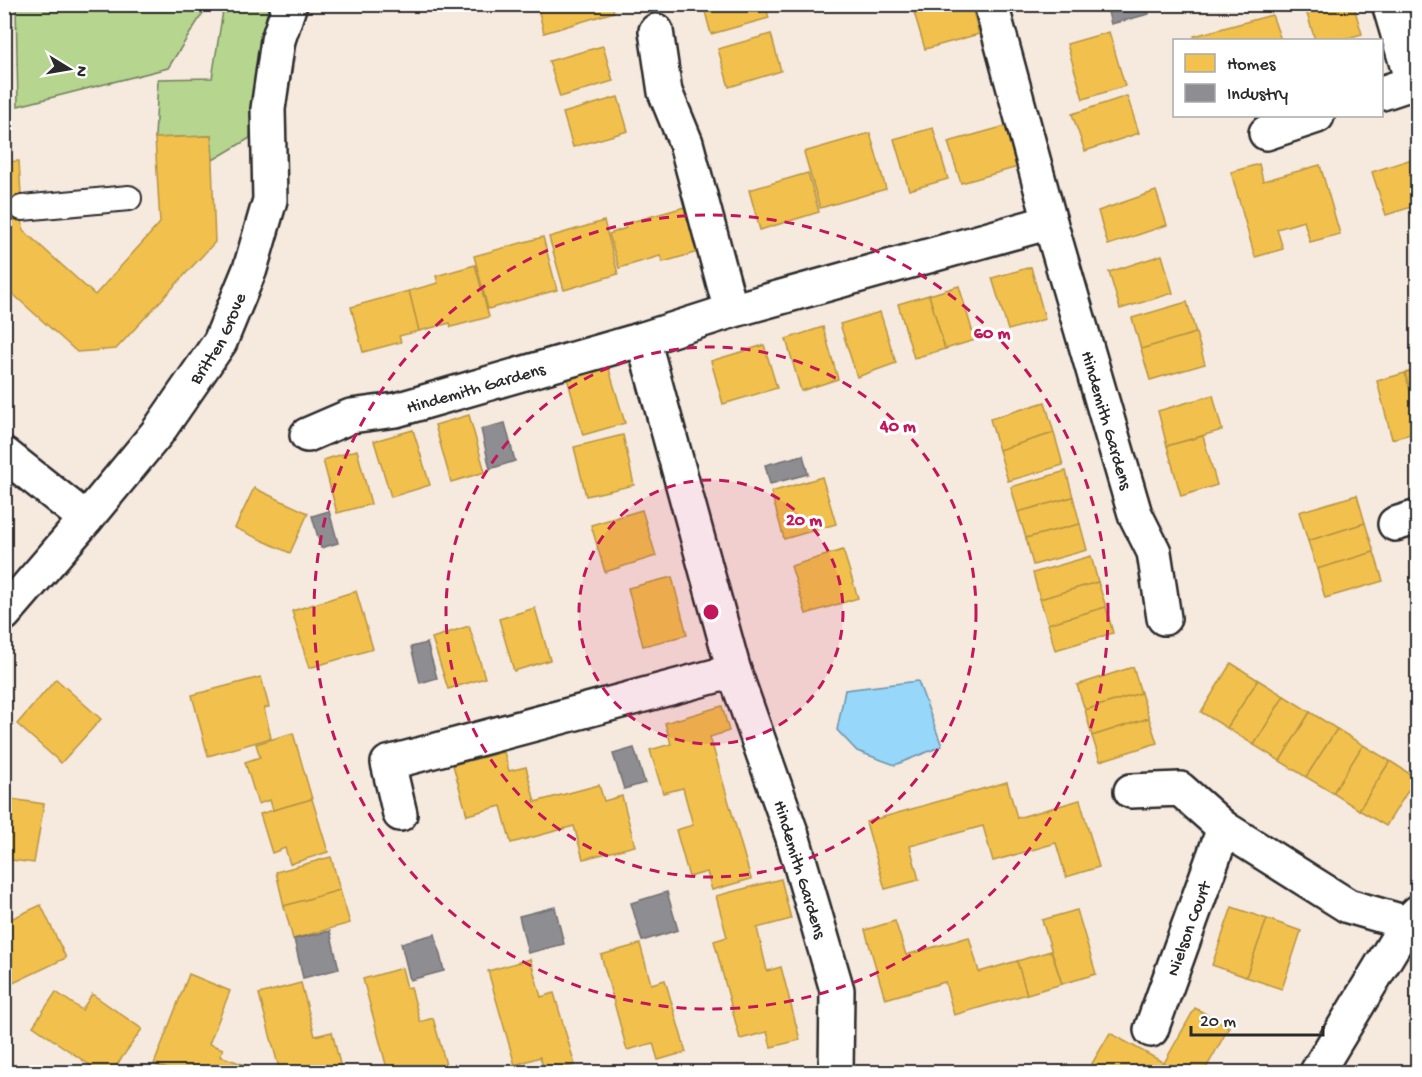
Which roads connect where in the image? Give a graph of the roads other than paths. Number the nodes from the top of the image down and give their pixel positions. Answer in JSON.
{"nodes":[{"id":1,"x":291,"y":4,"type":"edge"},
{"id":2,"x":991,"y":4,"type":"edge"},
{"id":3,"x":1389,"y":4,"type":"edge"},
{"id":4,"x":656,"y":31,"type":"dead end"},
{"id":5,"x":1415,"y":81,"type":"edge"},
{"id":6,"x":1383,"y":93,"type":"edge"},
{"id":7,"x":1314,"y":117,"type":"edge"},
{"id":8,"x":1266,"y":133,"type":"dead end"},
{"id":9,"x":129,"y":198,"type":"dead end"},
{"id":10,"x":21,"y":208,"type":"dead end"},
{"id":11,"x":1050,"y":222,"type":"junction"},
{"id":12,"x":731,"y":311,"type":"junction"},
{"id":13,"x":643,"y":339,"type":"junction"},
{"id":14,"x":307,"y":435,"type":"dead end"},
{"id":15,"x":4,"y":454,"type":"edge"},
{"id":16,"x":86,"y":519,"type":"junction"},
{"id":17,"x":4,"y":614,"type":"edge"},
{"id":18,"x":1164,"y":618,"type":"dead end"},
{"id":19,"x":734,"y":671,"type":"junction"},
{"id":20,"x":1131,"y":791,"type":"dead end"},
{"id":21,"x":400,"y":814,"type":"dead end"},
{"id":22,"x":1224,"y":828,"type":"junction"},
{"id":23,"x":1412,"y":917,"type":"edge"},
{"id":24,"x":1151,"y":1030,"type":"dead end"},
{"id":25,"x":836,"y":1072,"type":"edge"},
{"id":26,"x":1317,"y":1072,"type":"edge"}],
"edges":[{"from":1,"to":16,"type":"street","name":"Britten Grove"},
{"from":2,"to":11,"type":"street","name":"Hindemith Gardens"},
{"from":3,"to":5,"type":"street"},
{"from":4,"to":12,"type":"street"},
{"from":5,"to":6,"type":"street"},
{"from":7,"to":8,"type":"street"},
{"from":9,"to":10,"type":"lane"},
{"from":11,"to":12,"type":"street","name":"Hindemith Gardens"},
{"from":11,"to":18,"type":"street","name":"Hindemith Gardens"},
{"from":12,"to":13,"type":"street","name":"Hindemith Gardens"},
{"from":13,"to":14,"type":"street","name":"Hindemith Gardens"},
{"from":13,"to":19,"type":"street","name":"Hindemith Gardens"},
{"from":15,"to":16,"type":"street"},
{"from":16,"to":17,"type":"street","name":"Britten Grove"},
{"from":19,"to":21,"type":"street"},
{"from":19,"to":25,"type":"street","name":"Hindemith Gardens"},
{"from":20,"to":22,"type":"street"},
{"from":22,"to":23,"type":"street"},
{"from":22,"to":24,"type":"street","name":"Nielson Court"},
{"from":23,"to":26,"type":"street"}]}
